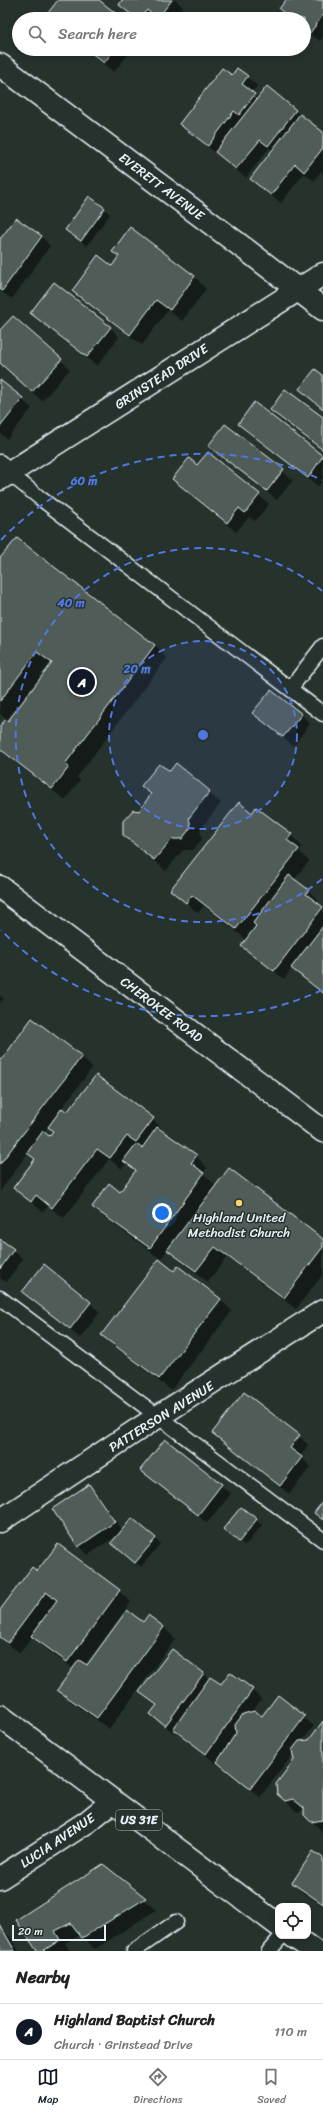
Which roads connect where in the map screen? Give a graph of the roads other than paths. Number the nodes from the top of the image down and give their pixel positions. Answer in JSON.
{"nodes":[{"id":1,"x":0,"y":65,"type":"edge"},
{"id":2,"x":323,"y":274,"type":"edge"},
{"id":3,"x":297,"y":289,"type":"junction"},
{"id":4,"x":323,"y":309,"type":"edge"},
{"id":5,"x":3,"y":471,"type":"edge"},
{"id":6,"x":323,"y":646,"type":"edge"},
{"id":7,"x":290,"y":689,"type":"junction"},
{"id":8,"x":323,"y":714,"type":"edge"},
{"id":9,"x":0,"y":887,"type":"edge"},
{"id":10,"x":323,"y":1131,"type":"edge"},
{"id":11,"x":0,"y":1298,"type":"edge"},
{"id":12,"x":323,"y":1312,"type":"edge"},
{"id":13,"x":159,"y":1417,"type":"junction"},
{"id":14,"x":0,"y":1521,"type":"edge"},
{"id":15,"x":323,"y":1540,"type":"edge"},
{"id":16,"x":0,"y":1716,"type":"edge"},
{"id":17,"x":113,"y":1801,"type":"junction"},
{"id":18,"x":0,"y":1878,"type":"edge"},
{"id":19,"x":176,"y":1922,"type":"dead end"},
{"id":20,"x":275,"y":1923,"type":"edge"},
{"id":21,"x":279,"y":1939,"type":"edge"},
{"id":22,"x":297,"y":1939,"type":"edge"},
{"id":23,"x":134,"y":1951,"type":"edge"},
{"id":24,"x":269,"y":1951,"type":"edge"},
{"id":25,"x":314,"y":1951,"type":"edge"}],
"edges":[{"from":1,"to":3,"type":"street","name":"EVERETT AVENUE"},
{"from":2,"to":3,"type":"street","name":"GRINSTEAD DRIVE"},
{"from":3,"to":4,"type":"street","name":"EVERETT AVENUE"},
{"from":3,"to":5,"type":"street","name":"GRINSTEAD DRIVE"},
{"from":5,"to":7,"type":"lane"},
{"from":6,"to":7,"type":"lane"},
{"from":7,"to":8,"type":"lane"},
{"from":9,"to":10,"type":"street","name":"CHEROKEE ROAD"},
{"from":11,"to":13,"type":"lane"},
{"from":12,"to":13,"type":"street","name":"PATTERSON AVENUE"},
{"from":13,"to":14,"type":"street","name":"PATTERSON AVENUE"},
{"from":13,"to":15,"type":"lane"},
{"from":16,"to":17,"type":"street","number":"US 31E"},
{"from":17,"to":18,"type":"street","name":"LUCIA AVENUE"},
{"from":17,"to":20,"type":"street","number":"US 31E"},
{"from":19,"to":23,"type":"lane"},
{"from":21,"to":24,"type":"lane"},
{"from":22,"to":25,"type":"street"}]}
